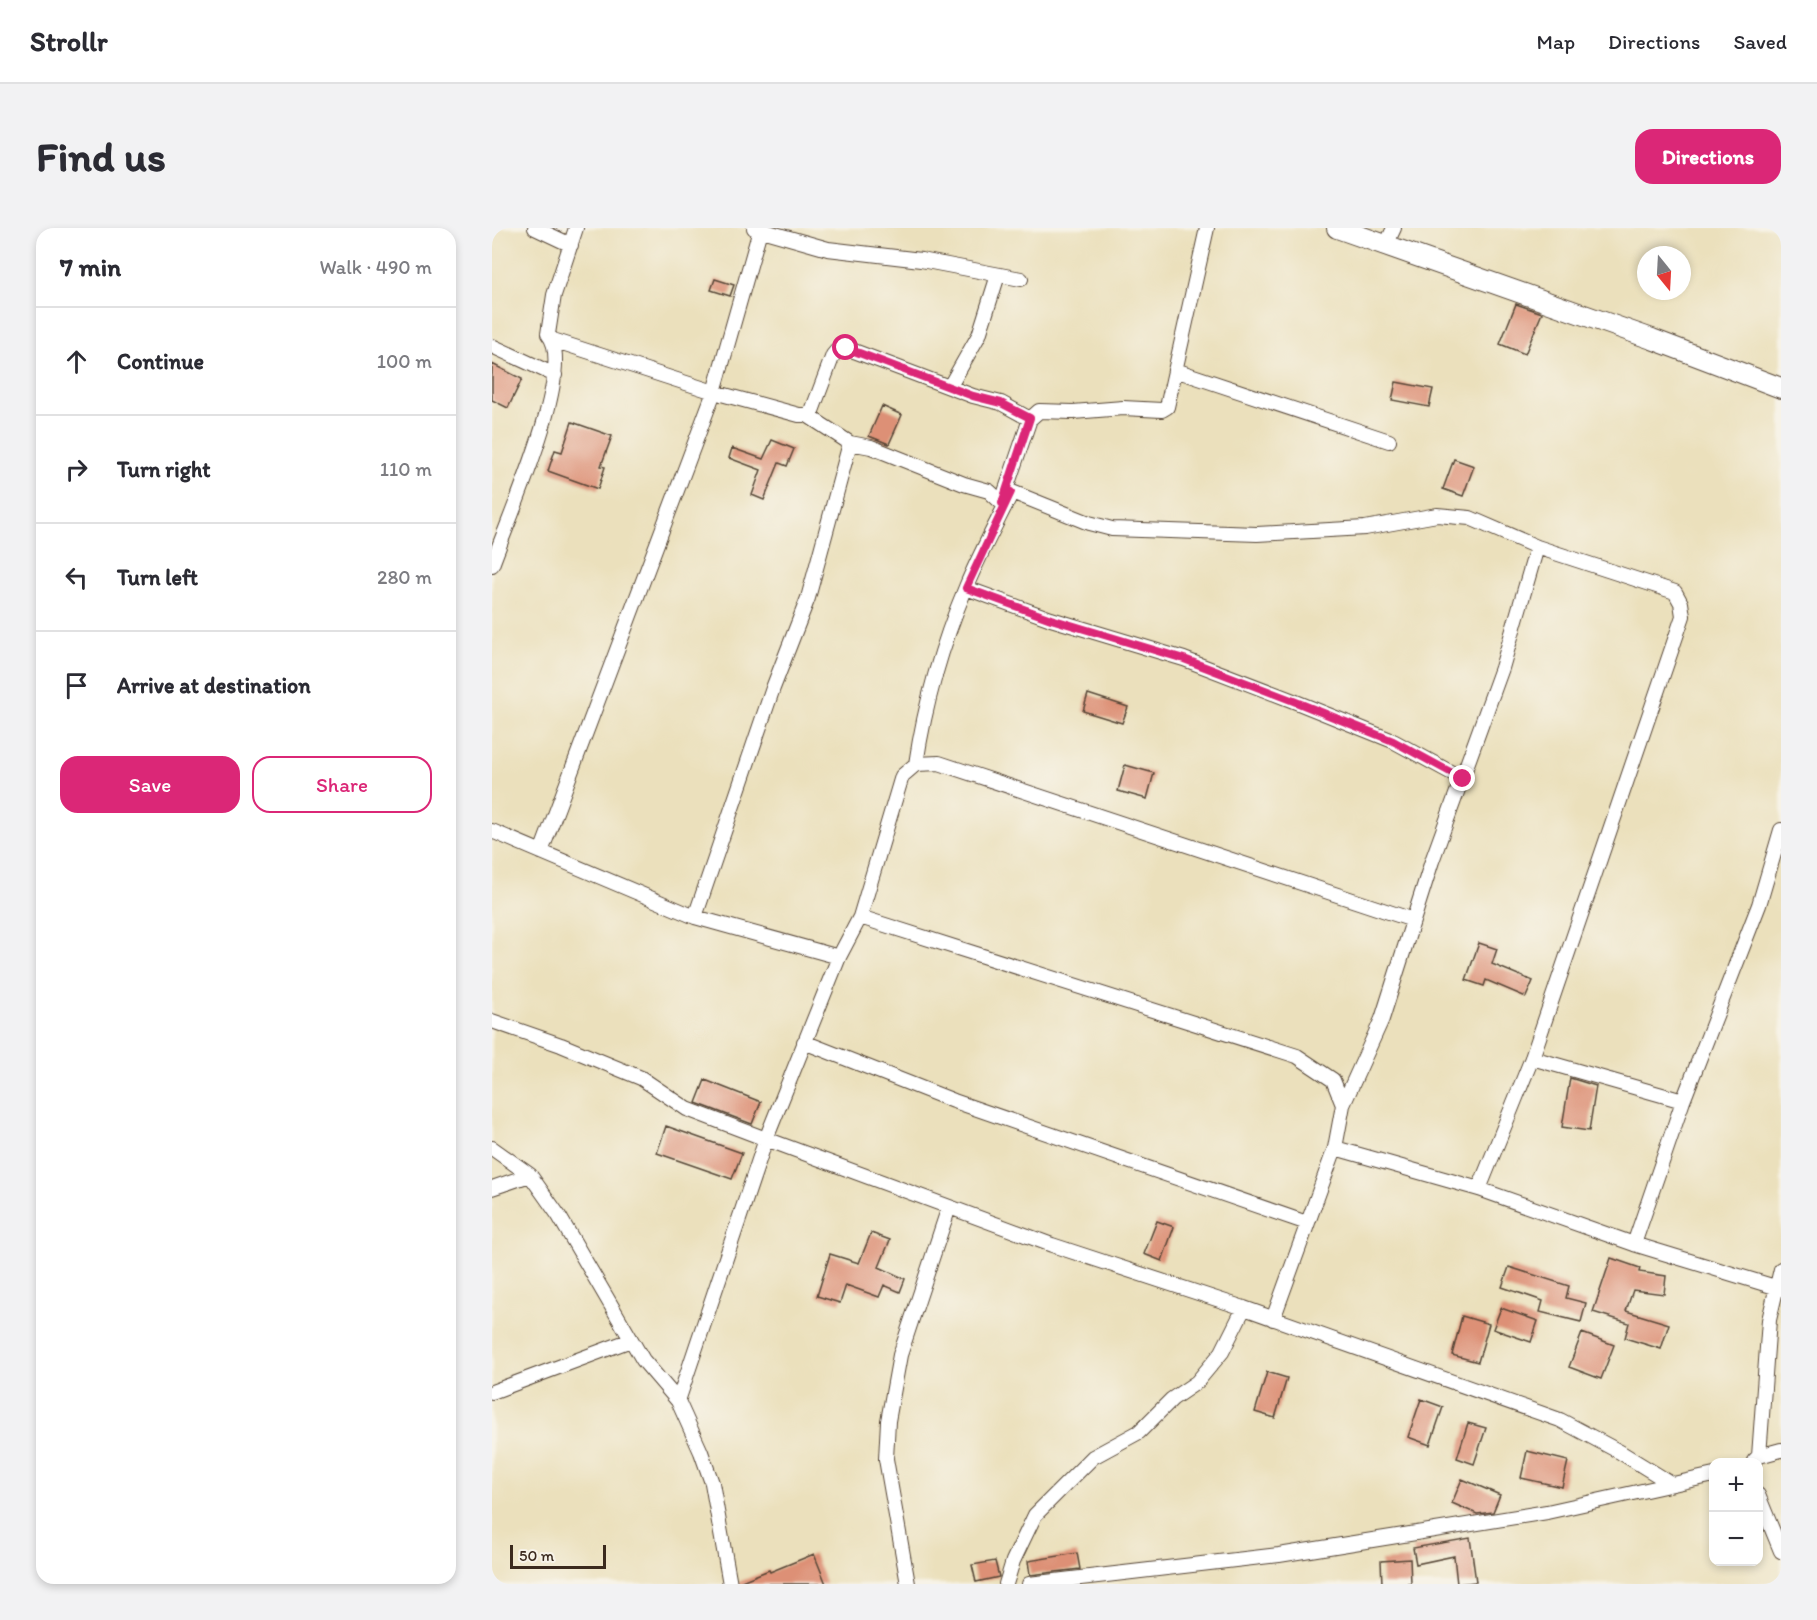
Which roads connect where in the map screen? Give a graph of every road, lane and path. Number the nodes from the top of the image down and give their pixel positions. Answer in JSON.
{"nodes":[{"id":1,"x":536,"y":228,"type":"edge"},
{"id":2,"x":576,"y":228,"type":"edge"},
{"id":3,"x":1207,"y":228,"type":"edge"},
{"id":4,"x":1337,"y":228,"type":"edge"},
{"id":5,"x":757,"y":229,"type":"edge"},
{"id":6,"x":1390,"y":237,"type":"edge"},
{"id":7,"x":571,"y":245,"type":"junction"},
{"id":8,"x":998,"y":275,"type":"junction"},
{"id":9,"x":1021,"y":279,"type":"dead end"},
{"id":10,"x":553,"y":340,"type":"junction"},
{"id":11,"x":492,"y":346,"type":"edge"},
{"id":12,"x":1175,"y":370,"type":"junction"},
{"id":13,"x":555,"y":375,"type":"junction"},
{"id":14,"x":950,"y":386,"type":"junction"},
{"id":15,"x":1781,"y":388,"type":"edge"},
{"id":16,"x":714,"y":392,"type":"junction"},
{"id":17,"x":807,"y":415,"type":"junction"},
{"id":18,"x":1030,"y":418,"type":"junction"},
{"id":19,"x":1389,"y":441,"type":"dead end"},
{"id":20,"x":850,"y":443,"type":"junction"},
{"id":21,"x":1011,"y":492,"type":"junction"},
{"id":22,"x":1002,"y":503,"type":"junction"},
{"id":23,"x":1537,"y":547,"type":"junction"},
{"id":24,"x":492,"y":565,"type":"edge"},
{"id":25,"x":966,"y":588,"type":"junction"},
{"id":26,"x":916,"y":764,"type":"junction"},
{"id":27,"x":1463,"y":779,"type":"junction"},
{"id":28,"x":1781,"y":830,"type":"edge"},
{"id":29,"x":492,"y":831,"type":"edge"},
{"id":30,"x":541,"y":852,"type":"junction"},
{"id":31,"x":695,"y":917,"type":"junction"},
{"id":32,"x":860,"y":917,"type":"junction"},
{"id":33,"x":1413,"y":920,"type":"junction"},
{"id":34,"x":839,"y":957,"type":"junction"},
{"id":35,"x":492,"y":1021,"type":"edge"},
{"id":36,"x":804,"y":1042,"type":"junction"},
{"id":37,"x":1532,"y":1058,"type":"junction"},
{"id":38,"x":1683,"y":1101,"type":"junction"},
{"id":39,"x":1343,"y":1105,"type":"junction"},
{"id":40,"x":766,"y":1140,"type":"junction"},
{"id":41,"x":492,"y":1148,"type":"edge"},
{"id":42,"x":1335,"y":1148,"type":"junction"},
{"id":43,"x":531,"y":1175,"type":"junction"},
{"id":44,"x":492,"y":1188,"type":"edge"},
{"id":45,"x":1479,"y":1189,"type":"junction"},
{"id":46,"x":949,"y":1207,"type":"junction"},
{"id":47,"x":1307,"y":1223,"type":"junction"},
{"id":48,"x":1634,"y":1244,"type":"junction"},
{"id":49,"x":1781,"y":1269,"type":"edge"},
{"id":50,"x":1775,"y":1287,"type":"junction"},
{"id":51,"x":1244,"y":1308,"type":"junction"},
{"id":52,"x":1273,"y":1319,"type":"junction"},
{"id":53,"x":1775,"y":1321,"type":"edge"},
{"id":54,"x":632,"y":1340,"type":"junction"},
{"id":55,"x":492,"y":1392,"type":"edge"},
{"id":56,"x":678,"y":1401,"type":"junction"},
{"id":57,"x":1781,"y":1450,"type":"edge"},
{"id":58,"x":1756,"y":1458,"type":"edge"},
{"id":59,"x":1759,"y":1458,"type":"edge"},
{"id":60,"x":1709,"y":1476,"type":"edge"},
{"id":61,"x":1672,"y":1484,"type":"junction"},
{"id":62,"x":1763,"y":1507,"type":"edge"},
{"id":63,"x":1781,"y":1551,"type":"edge"},
{"id":64,"x":729,"y":1584,"type":"edge"},
{"id":65,"x":908,"y":1584,"type":"edge"},
{"id":66,"x":1006,"y":1584,"type":"edge"},
{"id":67,"x":1029,"y":1584,"type":"edge"}],
"edges":[{"from":1,"to":7,"type":"street"},
{"from":2,"to":7,"type":"street"},
{"from":3,"to":12,"type":"street"},
{"from":4,"to":6,"type":"main road"},
{"from":5,"to":8,"type":"street"},
{"from":5,"to":16,"type":"street"},
{"from":6,"to":15,"type":"main road"},
{"from":7,"to":10,"type":"street"},
{"from":8,"to":9,"type":"street"},
{"from":8,"to":14,"type":"street"},
{"from":10,"to":13,"type":"street"},
{"from":10,"to":16,"type":"street"},
{"from":11,"to":13,"type":"street"},
{"from":12,"to":18,"type":"street"},
{"from":12,"to":19,"type":"street"},
{"from":13,"to":24,"type":"street"},
{"from":14,"to":17,"type":"street"},
{"from":14,"to":18,"type":"street"},
{"from":16,"to":17,"type":"street"},
{"from":16,"to":30,"type":"street"},
{"from":17,"to":20,"type":"street"},
{"from":18,"to":22,"type":"street"},
{"from":20,"to":22,"type":"street"},
{"from":20,"to":31,"type":"street"},
{"from":21,"to":22,"type":"street"},
{"from":21,"to":23,"type":"street"},
{"from":21,"to":25,"type":"street"},
{"from":23,"to":27,"type":"street"},
{"from":23,"to":37,"type":"street"},
{"from":25,"to":26,"type":"street"},
{"from":25,"to":27,"type":"street"},
{"from":26,"to":32,"type":"street"},
{"from":26,"to":33,"type":"street"},
{"from":27,"to":33,"type":"street"},
{"from":28,"to":38,"type":"street"},
{"from":29,"to":30,"type":"street"},
{"from":30,"to":31,"type":"street"},
{"from":31,"to":34,"type":"street"},
{"from":32,"to":34,"type":"street"},
{"from":32,"to":39,"type":"street"},
{"from":33,"to":39,"type":"street"},
{"from":34,"to":36,"type":"street"},
{"from":35,"to":40,"type":"street"},
{"from":36,"to":40,"type":"street"},
{"from":36,"to":47,"type":"street"},
{"from":37,"to":38,"type":"street"},
{"from":37,"to":45,"type":"street"},
{"from":38,"to":48,"type":"street"},
{"from":39,"to":42,"type":"street"},
{"from":40,"to":46,"type":"street"},
{"from":40,"to":56,"type":"street"},
{"from":41,"to":43,"type":"street"},
{"from":42,"to":45,"type":"street"},
{"from":42,"to":47,"type":"street"},
{"from":43,"to":44,"type":"street"},
{"from":43,"to":54,"type":"street"},
{"from":45,"to":48,"type":"street"},
{"from":46,"to":51,"type":"street"},
{"from":46,"to":65,"type":"street"},
{"from":47,"to":52,"type":"street"},
{"from":48,"to":50,"type":"street"},
{"from":49,"to":50,"type":"street"},
{"from":50,"to":53,"type":"street"},
{"from":51,"to":52,"type":"street"},
{"from":51,"to":66,"type":"street"},
{"from":52,"to":61,"type":"street"},
{"from":53,"to":58,"type":"street"},
{"from":54,"to":55,"type":"street"},
{"from":54,"to":56,"type":"street"},
{"from":56,"to":64,"type":"street"},
{"from":57,"to":59,"type":"street"},
{"from":60,"to":61,"type":"street"},
{"from":61,"to":67,"type":"street"},
{"from":62,"to":63,"type":"street"}]}
